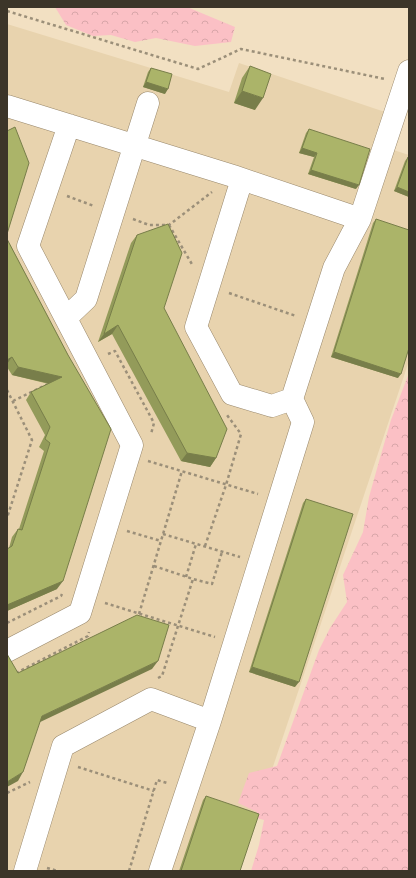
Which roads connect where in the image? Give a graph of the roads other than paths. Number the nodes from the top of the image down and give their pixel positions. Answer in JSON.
{"nodes":[{"id":1,"x":407,"y":77,"type":"edge"},
{"id":2,"x":148,"y":103,"type":"dead end"},
{"id":3,"x":7,"y":106,"type":"edge"},
{"id":4,"x":69,"y":125,"type":"junction"},
{"id":5,"x":135,"y":146,"type":"junction"},
{"id":6,"x":238,"y":178,"type":"junction"},
{"id":7,"x":360,"y":219,"type":"junction"},
{"id":8,"x":66,"y":318,"type":"junction"},
{"id":9,"x":292,"y":399,"type":"junction"},
{"id":10,"x":7,"y":652,"type":"edge"},
{"id":11,"x":210,"y":721,"type":"junction"},
{"id":12,"x":25,"y":871,"type":"edge"},
{"id":13,"x":160,"y":871,"type":"edge"}],
"edges":[{"from":1,"to":7,"type":"lane"},
{"from":2,"to":5,"type":"lane"},
{"from":3,"to":4,"type":"lane"},
{"from":4,"to":5,"type":"lane"},
{"from":4,"to":8,"type":"lane"},
{"from":5,"to":6,"type":"lane"},
{"from":5,"to":8,"type":"lane"},
{"from":6,"to":7,"type":"lane"},
{"from":6,"to":9,"type":"lane"},
{"from":7,"to":9,"type":"lane"},
{"from":8,"to":10,"type":"lane"},
{"from":9,"to":11,"type":"lane"},
{"from":11,"to":12,"type":"lane"},
{"from":11,"to":13,"type":"lane"}]}
